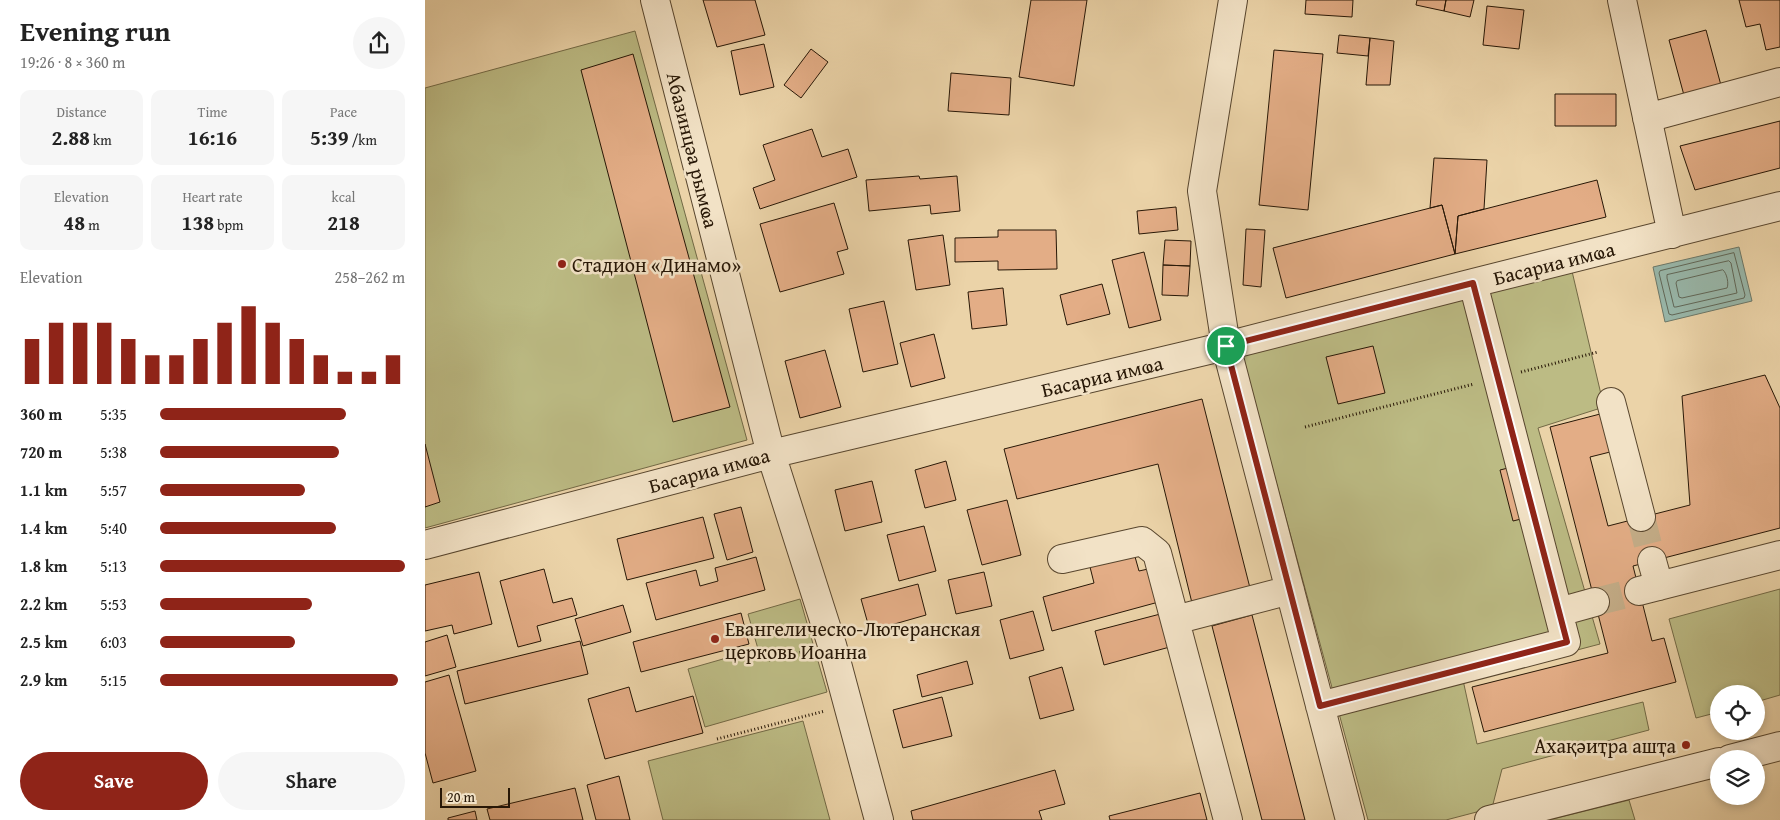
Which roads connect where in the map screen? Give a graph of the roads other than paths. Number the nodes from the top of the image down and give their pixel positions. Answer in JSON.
{"nodes":[{"id":1,"x":655,"y":0,"type":"edge"},
{"id":2,"x":1233,"y":0,"type":"edge"},
{"id":3,"x":1622,"y":0,"type":"edge"},
{"id":4,"x":1780,"y":82,"type":"edge"},
{"id":5,"x":1647,"y":118,"type":"junction"},
{"id":6,"x":1780,"y":206,"type":"edge"},
{"id":7,"x":1672,"y":234,"type":"junction"},
{"id":8,"x":1473,"y":283,"type":"junction"},
{"id":9,"x":1226,"y":346,"type":"junction"},
{"id":10,"x":1611,"y":402,"type":"dead end"},
{"id":11,"x":771,"y":454,"type":"junction"},
{"id":12,"x":1641,"y":517,"type":"tunnel mouth"},
{"id":13,"x":425,"y":545,"type":"edge"},
{"id":14,"x":1780,"y":555,"type":"edge"},
{"id":15,"x":1063,"y":559,"type":"dead end"},
{"id":16,"x":1650,"y":579,"type":"tunnel mouth"},
{"id":17,"x":1290,"y":590,"type":"junction"},
{"id":18,"x":1595,"y":602,"type":"tunnel mouth"},
{"id":19,"x":1559,"y":612,"type":"junction"},
{"id":20,"x":1175,"y":620,"type":"junction"},
{"id":21,"x":1320,"y":706,"type":"junction"},
{"id":22,"x":1780,"y":746,"type":"edge"},
{"id":23,"x":1765,"y":750,"type":"edge"},
{"id":24,"x":1710,"y":764,"type":"edge"},
{"id":25,"x":879,"y":820,"type":"edge"},
{"id":26,"x":1228,"y":820,"type":"edge"},
{"id":27,"x":1350,"y":820,"type":"edge"},
{"id":28,"x":1489,"y":820,"type":"edge"}],
"edges":[{"from":1,"to":11,"type":"street","name":"Абазинцәа рымҩа"},
{"from":2,"to":9,"type":"street"},
{"from":3,"to":5,"type":"street"},
{"from":4,"to":5,"type":"street"},
{"from":5,"to":7,"type":"street"},
{"from":6,"to":7,"type":"street","name":"Басариа имҩа"},
{"from":7,"to":8,"type":"street","name":"Басариа имҩа"},
{"from":8,"to":9,"type":"street","name":"Басариа имҩа"},
{"from":8,"to":19,"type":"street"},
{"from":9,"to":11,"type":"street","name":"Басариа имҩа"},
{"from":9,"to":17,"type":"street"},
{"from":10,"to":12,"type":"street"},
{"from":11,"to":13,"type":"street","name":"Басариа имҩа"},
{"from":11,"to":25,"type":"street","name":"Абазинцәа рымҩа"},
{"from":14,"to":16,"type":"street"},
{"from":15,"to":20,"type":"street"},
{"from":17,"to":20,"type":"street"},
{"from":17,"to":21,"type":"street"},
{"from":18,"to":19,"type":"street"},
{"from":19,"to":21,"type":"street"},
{"from":20,"to":26,"type":"street"},
{"from":21,"to":27,"type":"street"},
{"from":22,"to":23,"type":"street"},
{"from":24,"to":28,"type":"street"}]}
